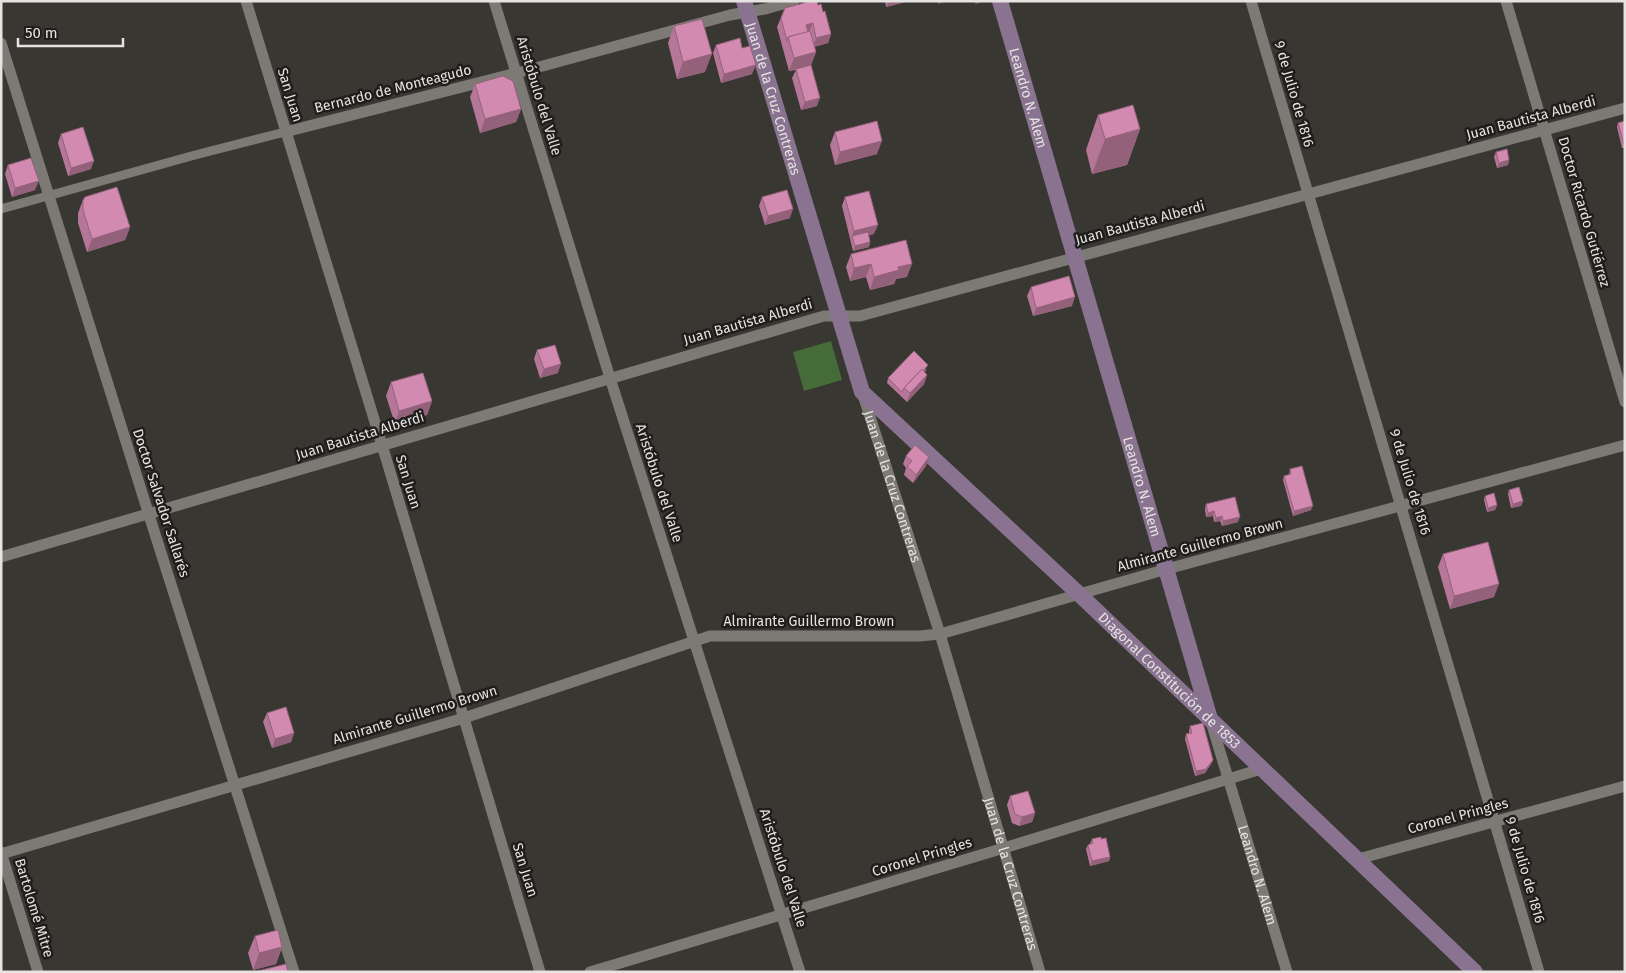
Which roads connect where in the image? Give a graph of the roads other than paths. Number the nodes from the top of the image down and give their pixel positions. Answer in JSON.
{"nodes":[{"id":1,"x":246,"y":1,"type":"edge"},
{"id":2,"x":494,"y":1,"type":"edge"},
{"id":3,"x":794,"y":1,"type":"edge"},
{"id":4,"x":1000,"y":1,"type":"edge"},
{"id":5,"x":1251,"y":1,"type":"edge"},
{"id":6,"x":1506,"y":1,"type":"edge"},
{"id":7,"x":746,"y":6,"type":"edge"},
{"id":8,"x":1,"y":43,"type":"edge"},
{"id":9,"x":517,"y":73,"type":"junction"},
{"id":10,"x":1625,"y":108,"type":"edge"},
{"id":11,"x":1544,"y":130,"type":"junction"},
{"id":12,"x":285,"y":132,"type":"junction"},
{"id":13,"x":1308,"y":193,"type":"junction"},
{"id":14,"x":48,"y":196,"type":"junction"},
{"id":15,"x":1,"y":209,"type":"edge"},
{"id":16,"x":1075,"y":257,"type":"junction"},
{"id":17,"x":839,"y":316,"type":"junction"},
{"id":18,"x":610,"y":378,"type":"junction"},
{"id":19,"x":862,"y":392,"type":"junction"},
{"id":20,"x":1625,"y":402,"type":"edge"},
{"id":21,"x":382,"y":445,"type":"junction"},
{"id":22,"x":1625,"y":445,"type":"edge"},
{"id":23,"x":1401,"y":506,"type":"junction"},
{"id":24,"x":148,"y":515,"type":"junction"},
{"id":25,"x":1,"y":557,"type":"edge"},
{"id":26,"x":1167,"y":569,"type":"junction"},
{"id":27,"x":1079,"y":594,"type":"junction"},
{"id":28,"x":940,"y":634,"type":"junction"},
{"id":29,"x":694,"y":640,"type":"junction"},
{"id":30,"x":464,"y":718,"type":"junction"},
{"id":31,"x":1211,"y":721,"type":"junction"},
{"id":32,"x":1261,"y":769,"type":"junction"},
{"id":33,"x":1228,"y":779,"type":"junction"},
{"id":34,"x":235,"y":784,"type":"junction"},
{"id":35,"x":1625,"y":786,"type":"edge"},
{"id":36,"x":1495,"y":821,"type":"junction"},
{"id":37,"x":1004,"y":848,"type":"junction"},
{"id":38,"x":1,"y":853,"type":"edge"},
{"id":39,"x":1358,"y":859,"type":"junction"},
{"id":40,"x":783,"y":914,"type":"junction"},
{"id":41,"x":38,"y":972,"type":"edge"},
{"id":42,"x":294,"y":972,"type":"edge"},
{"id":43,"x":540,"y":972,"type":"edge"},
{"id":44,"x":590,"y":972,"type":"edge"},
{"id":45,"x":800,"y":972,"type":"edge"},
{"id":46,"x":1040,"y":972,"type":"edge"},
{"id":47,"x":1287,"y":972,"type":"edge"},
{"id":48,"x":1475,"y":972,"type":"edge"},
{"id":49,"x":1539,"y":972,"type":"edge"}],
"edges":[{"from":1,"to":12,"type":"street","name":"San Juan"},
{"from":2,"to":9,"type":"street","name":"Aristóbulo del Valle"},
{"from":3,"to":7,"type":"street","name":"Bernardo de Monteagudo"},
{"from":4,"to":16,"type":"main road","name":"Leandro N. Alem"},
{"from":5,"to":13,"type":"street","name":"9 de Julio de 1816"},
{"from":6,"to":11,"type":"street","name":"Doctor Ricardo Gutiérrez"},
{"from":7,"to":9,"type":"street","name":"Bernardo de Monteagudo"},
{"from":7,"to":17,"type":"main road","name":"Juan de la Cruz Contreras"},
{"from":8,"to":14,"type":"street","name":"Doctor Salvador Sallarés"},
{"from":9,"to":12,"type":"street","name":"Bernardo de Monteagudo"},
{"from":9,"to":18,"type":"street","name":"Aristóbulo del Valle"},
{"from":10,"to":11,"type":"street","name":"Juan Bautista Alberdi"},
{"from":11,"to":13,"type":"street","name":"Juan Bautista Alberdi"},
{"from":11,"to":20,"type":"street","name":"Doctor Ricardo Gutiérrez"},
{"from":12,"to":14,"type":"street","name":"Bernardo de Monteagudo"},
{"from":12,"to":21,"type":"street","name":"San Juan"},
{"from":13,"to":16,"type":"street","name":"Juan Bautista Alberdi"},
{"from":13,"to":23,"type":"street","name":"9 de Julio de 1816"},
{"from":14,"to":15,"type":"street","name":"Bernardo de Monteagudo"},
{"from":14,"to":24,"type":"street","name":"Doctor Salvador Sallarés"},
{"from":16,"to":17,"type":"street","name":"Juan Bautista Alberdi"},
{"from":16,"to":26,"type":"main road","name":"Leandro N. Alem"},
{"from":17,"to":18,"type":"street","name":"Juan Bautista Alberdi"},
{"from":17,"to":19,"type":"main road","name":"Juan de la Cruz Contreras"},
{"from":18,"to":21,"type":"street","name":"Juan Bautista Alberdi"},
{"from":18,"to":29,"type":"street","name":"Aristóbulo del Valle"},
{"from":19,"to":27,"type":"main road","name":"Diagonal Constitución de 1853"},
{"from":19,"to":28,"type":"street","name":"Juan de la Cruz Contreras"},
{"from":21,"to":24,"type":"street","name":"Juan Bautista Alberdi"},
{"from":21,"to":30,"type":"street","name":"San Juan"},
{"from":22,"to":23,"type":"street","name":"Almirante Guillermo Brown"},
{"from":23,"to":26,"type":"street","name":"Almirante Guillermo Brown"},
{"from":23,"to":36,"type":"street","name":"9 de Julio de 1816"},
{"from":24,"to":25,"type":"street","name":"Juan Bautista Alberdi"},
{"from":24,"to":34,"type":"street","name":"Doctor Salvador Sallarés"},
{"from":26,"to":27,"type":"street","name":"Almirante Guillermo Brown"},
{"from":26,"to":31,"type":"main road","name":"Leandro N. Alem"},
{"from":27,"to":28,"type":"street","name":"Almirante Guillermo Brown"},
{"from":27,"to":31,"type":"main road","name":"Diagonal Constitución de 1853"},
{"from":28,"to":29,"type":"street","name":"Almirante Guillermo Brown"},
{"from":28,"to":37,"type":"street","name":"Juan de la Cruz Contreras"},
{"from":29,"to":30,"type":"street","name":"Almirante Guillermo Brown"},
{"from":29,"to":40,"type":"street","name":"Aristóbulo del Valle"},
{"from":30,"to":34,"type":"street","name":"Almirante Guillermo Brown"},
{"from":30,"to":43,"type":"street","name":"San Juan"},
{"from":31,"to":32,"type":"main road","name":"Diagonal Constitución de 1853"},
{"from":31,"to":33,"type":"street","name":"Leandro N. Alem"},
{"from":32,"to":33,"type":"street","name":"Coronel Pringles"},
{"from":32,"to":39,"type":"main road","name":"Diagonal Constitución de 1853"},
{"from":33,"to":37,"type":"street","name":"Coronel Pringles"},
{"from":33,"to":47,"type":"street","name":"Leandro N. Alem"},
{"from":34,"to":38,"type":"street","name":"Almirante Guillermo Brown"},
{"from":34,"to":42,"type":"street","name":"Doctor Salvador Sallarés"},
{"from":35,"to":36,"type":"street","name":"Coronel Pringles"},
{"from":36,"to":39,"type":"street","name":"Coronel Pringles"},
{"from":36,"to":49,"type":"street","name":"9 de Julio de 1816"},
{"from":37,"to":40,"type":"street","name":"Coronel Pringles"},
{"from":37,"to":46,"type":"street","name":"Juan de la Cruz Contreras"},
{"from":38,"to":41,"type":"street","name":"Bartolomé Mitre"},
{"from":39,"to":48,"type":"main road","name":"Diagonal Constitución de 1853"},
{"from":40,"to":44,"type":"street","name":"Coronel Pringles"},
{"from":40,"to":45,"type":"street","name":"Aristóbulo del Valle"}]}
